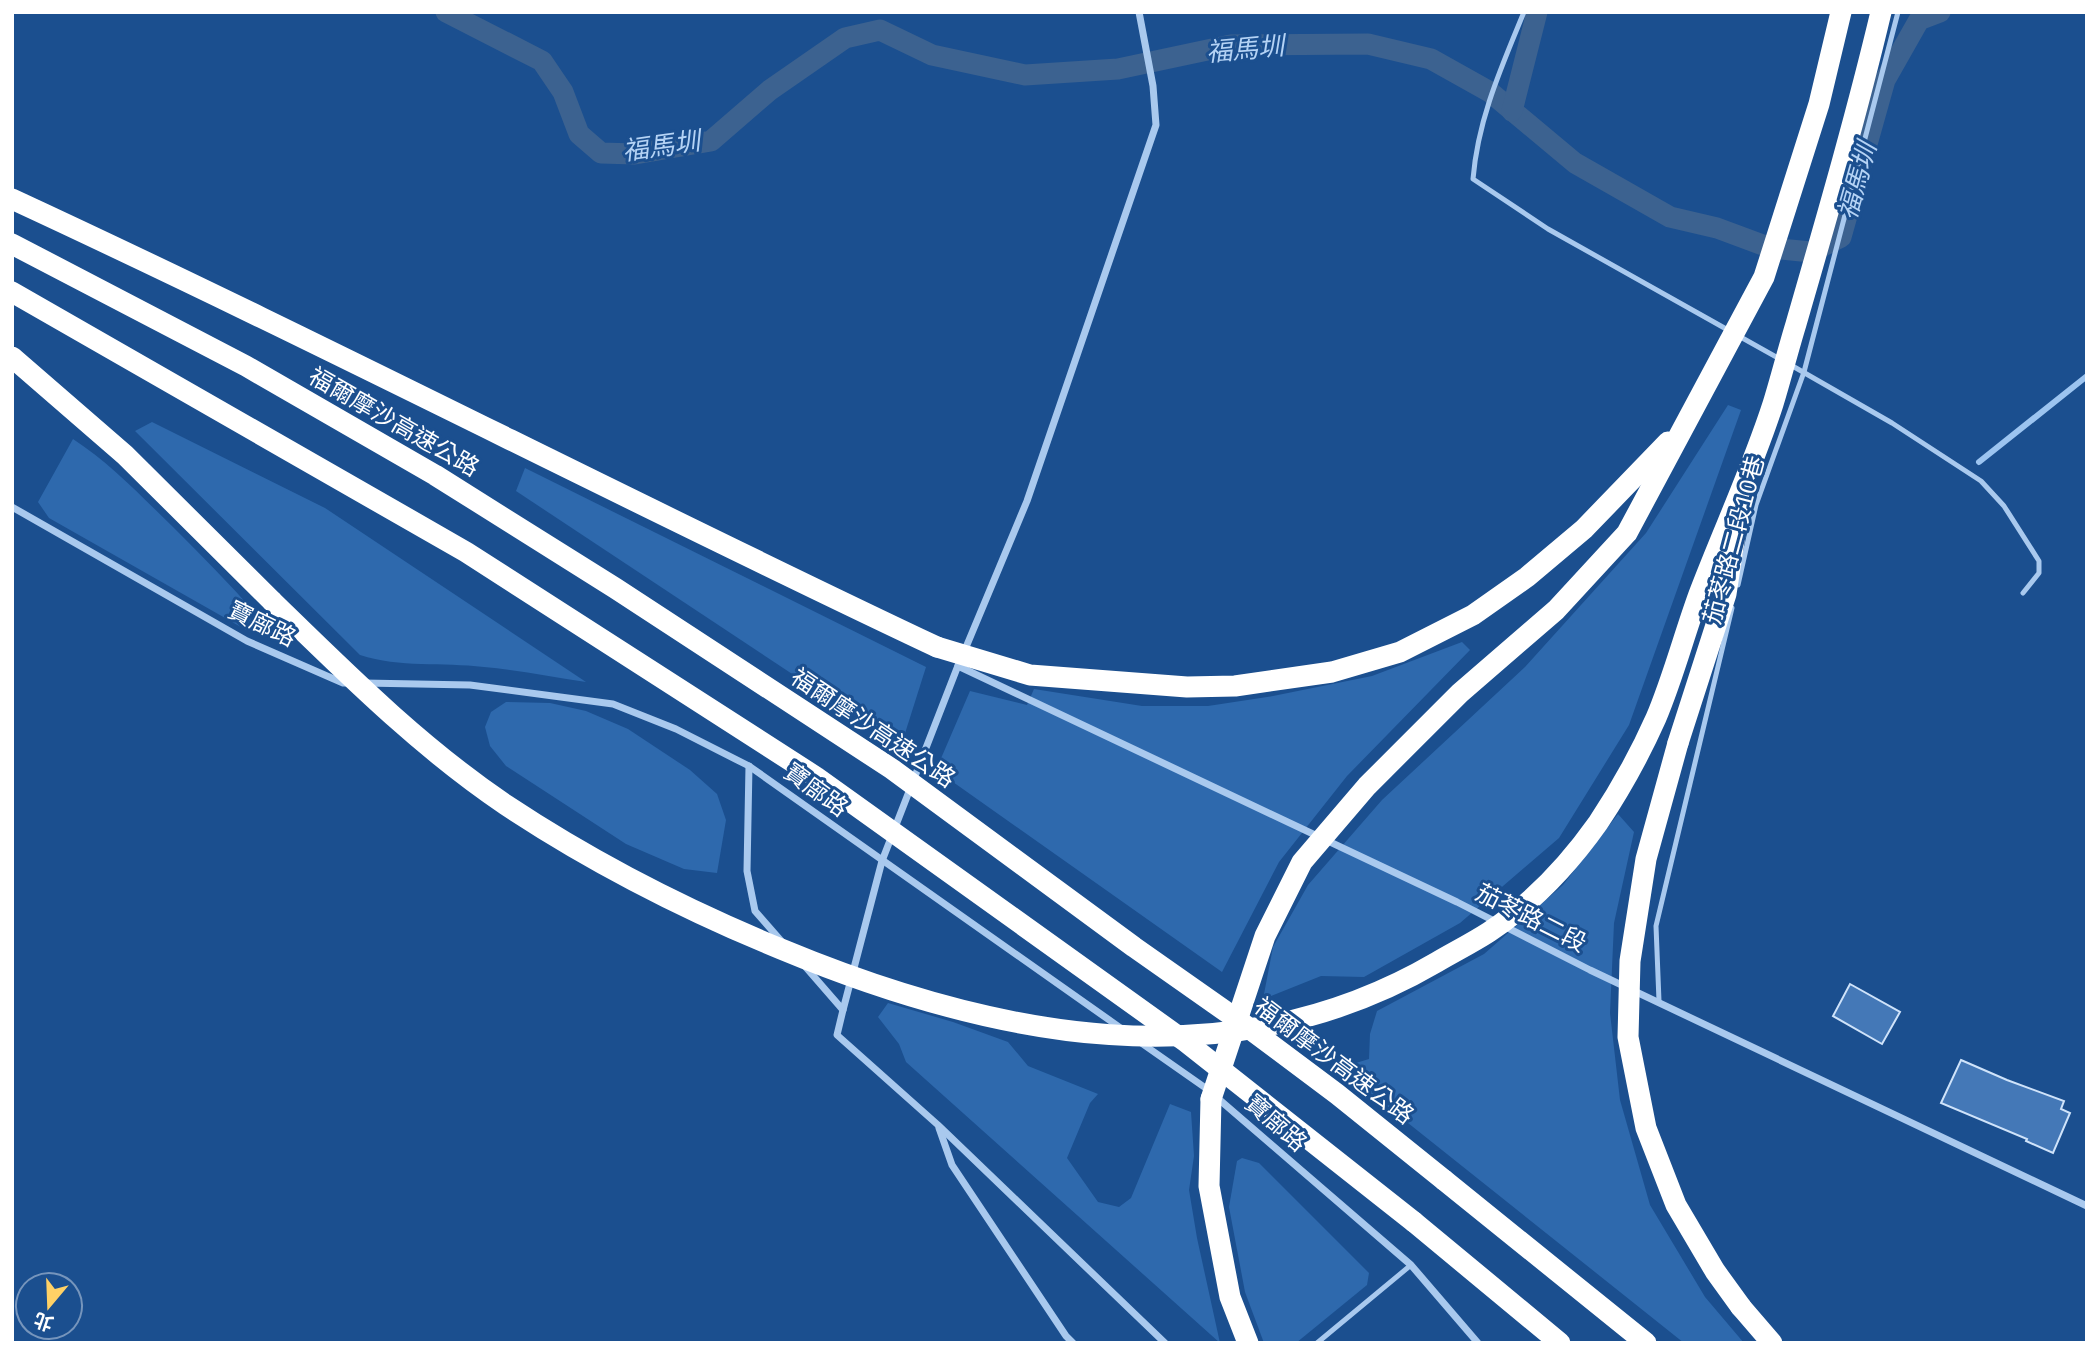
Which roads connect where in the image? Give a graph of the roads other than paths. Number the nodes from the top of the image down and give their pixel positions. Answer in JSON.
{"nodes":[{"id":1,"x":1139,"y":12,"type":"edge"},
{"id":2,"x":1524,"y":12,"type":"edge"},
{"id":3,"x":1841,"y":12,"type":"edge"},
{"id":4,"x":1881,"y":12,"type":"edge"},
{"id":5,"x":1898,"y":12,"type":"edge"},
{"id":6,"x":12,"y":199,"type":"edge"},
{"id":7,"x":12,"y":244,"type":"edge"},
{"id":8,"x":12,"y":292,"type":"edge"},
{"id":9,"x":12,"y":357,"type":"edge"},
{"id":10,"x":1804,"y":372,"type":"junction"},
{"id":11,"x":1689,"y":420,"type":"junction"},
{"id":12,"x":1743,"y":486,"type":"junction"},
{"id":13,"x":12,"y":507,"type":"edge"},
{"id":14,"x":1737,"y":586,"type":"dead end"},
{"id":15,"x":2023,"y":593,"type":"dead end"},
{"id":16,"x":1734,"y":599,"type":"dead end"},
{"id":17,"x":958,"y":666,"type":"junction"},
{"id":18,"x":748,"y":766,"type":"junction"},
{"id":19,"x":881,"y":861,"type":"junction"},
{"id":20,"x":1659,"y":1001,"type":"junction"},
{"id":21,"x":843,"y":1010,"type":"junction"},
{"id":22,"x":938,"y":1125,"type":"junction"},
{"id":23,"x":2087,"y":1206,"type":"edge"},
{"id":24,"x":1411,"y":1265,"type":"junction"},
{"id":25,"x":1073,"y":1343,"type":"edge"},
{"id":26,"x":1165,"y":1343,"type":"edge"},
{"id":27,"x":1248,"y":1343,"type":"edge"},
{"id":28,"x":1317,"y":1343,"type":"edge"},
{"id":29,"x":1478,"y":1343,"type":"edge"},
{"id":30,"x":1560,"y":1343,"type":"edge"},
{"id":31,"x":1646,"y":1343,"type":"edge"},
{"id":32,"x":1772,"y":1343,"type":"edge"}],
"edges":[{"from":1,"to":17,"type":"street"},
{"from":2,"to":10,"type":"lane"},
{"from":3,"to":11,"type":"highway","bridge":true},
{"from":4,"to":12,"type":"highway","bridge":true},
{"from":5,"to":10,"type":"lane","name":"茄苳路二段10巷"},
{"from":6,"to":11,"type":"highway","bridge":true},
{"from":7,"to":31,"type":"highway","name":"福爾摩沙高速公路","bridge":true},
{"from":8,"to":30,"type":"highway","bridge":true},
{"from":9,"to":12,"type":"highway","bridge":true},
{"from":10,"to":14,"type":"lane","name":"茄苳路二段10巷"},
{"from":10,"to":15,"type":"lane"},
{"from":11,"to":27,"type":"highway","bridge":true},
{"from":12,"to":32,"type":"highway","bridge":true},
{"from":13,"to":18,"type":"street","name":"寶廍路"},
{"from":16,"to":20,"type":"lane","name":"茄苳路二段10巷"},
{"from":17,"to":19,"type":"street"},
{"from":17,"to":20,"type":"street","name":"茄苳路二段"},
{"from":18,"to":19,"type":"street","name":"寶廍路"},
{"from":18,"to":21,"type":"street"},
{"from":19,"to":21,"type":"street"},
{"from":19,"to":24,"type":"street","name":"寶廍路"},
{"from":20,"to":23,"type":"street","name":"茄苳路二段"},
{"from":21,"to":22,"type":"street"},
{"from":22,"to":25,"type":"street"},
{"from":22,"to":26,"type":"street"},
{"from":24,"to":28,"type":"lane"},
{"from":24,"to":29,"type":"street","name":"寶廍路"}]}
